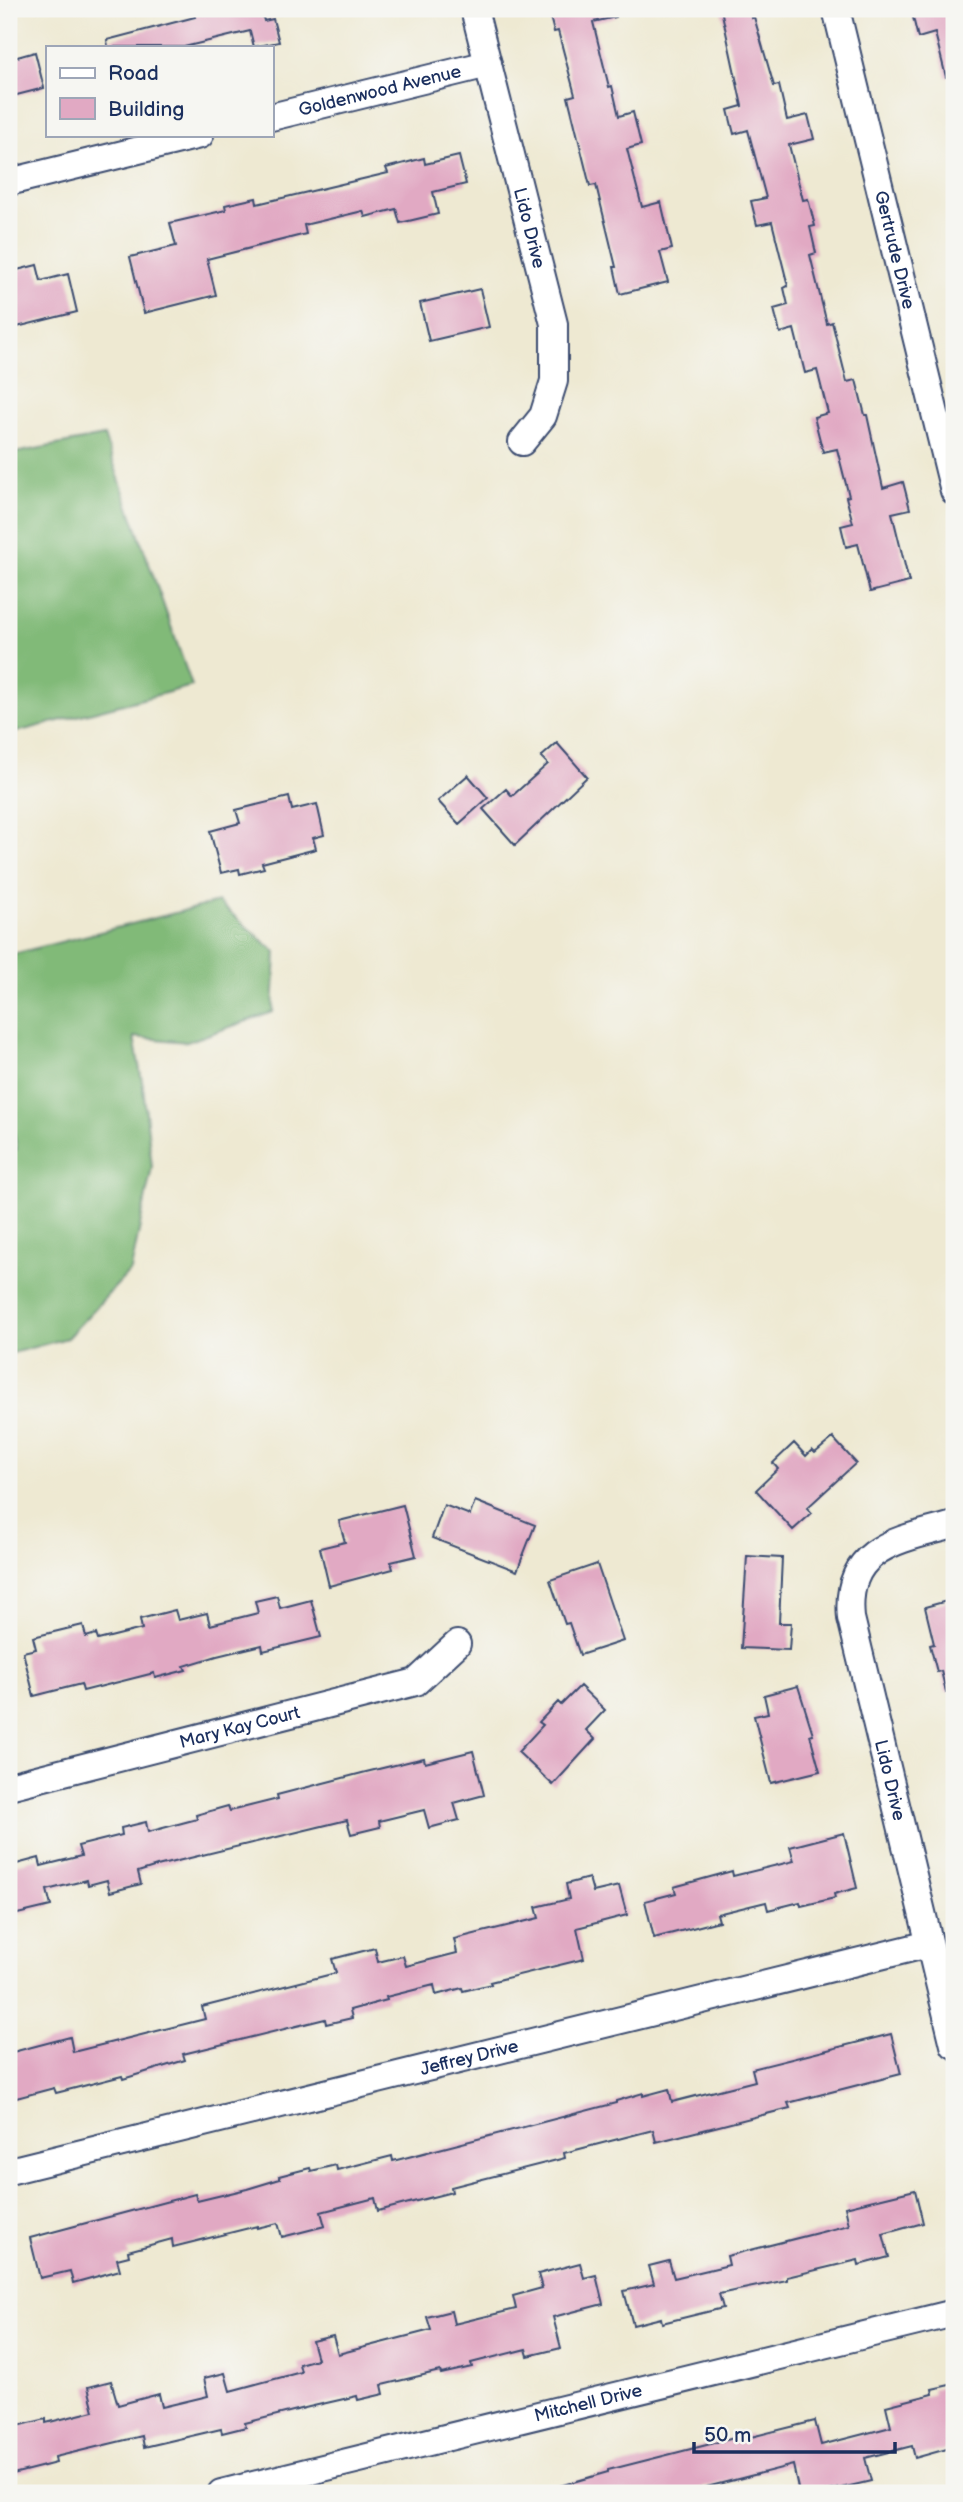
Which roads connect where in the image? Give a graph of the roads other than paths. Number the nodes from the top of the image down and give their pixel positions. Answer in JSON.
{"nodes":[{"id":1,"x":474,"y":9,"type":"edge"},
{"id":2,"x":836,"y":9,"type":"edge"},
{"id":3,"x":488,"y":64,"type":"junction"},
{"id":4,"x":273,"y":117,"type":"edge"},
{"id":5,"x":196,"y":136,"type":"edge"},
{"id":6,"x":9,"y":182,"type":"edge"},
{"id":7,"x":522,"y":442,"type":"dead end"},
{"id":8,"x":954,"y":491,"type":"edge"},
{"id":9,"x":954,"y":1525,"type":"edge"},
{"id":10,"x":457,"y":1644,"type":"dead end"},
{"id":11,"x":9,"y":1786,"type":"edge"},
{"id":12,"x":929,"y":1944,"type":"junction"},
{"id":13,"x":954,"y":2045,"type":"edge"},
{"id":14,"x":9,"y":2171,"type":"edge"},
{"id":15,"x":954,"y":2313,"type":"edge"},
{"id":16,"x":221,"y":2493,"type":"edge"}],
"edges":[{"from":1,"to":3,"type":"street","name":"Lido Drive"},
{"from":2,"to":8,"type":"street","name":"Gertrude Drive"},
{"from":3,"to":4,"type":"street","name":"Goldenwood Avenue"},
{"from":3,"to":7,"type":"street","name":"Lido Drive"},
{"from":5,"to":6,"type":"street"},
{"from":9,"to":12,"type":"street","name":"Lido Drive"},
{"from":10,"to":11,"type":"street","name":"Mary Kay Court"},
{"from":12,"to":13,"type":"street","name":"Lido Drive"},
{"from":12,"to":14,"type":"street","name":"Jeffrey Drive"},
{"from":15,"to":16,"type":"street","name":"Mitchell Drive"}]}
